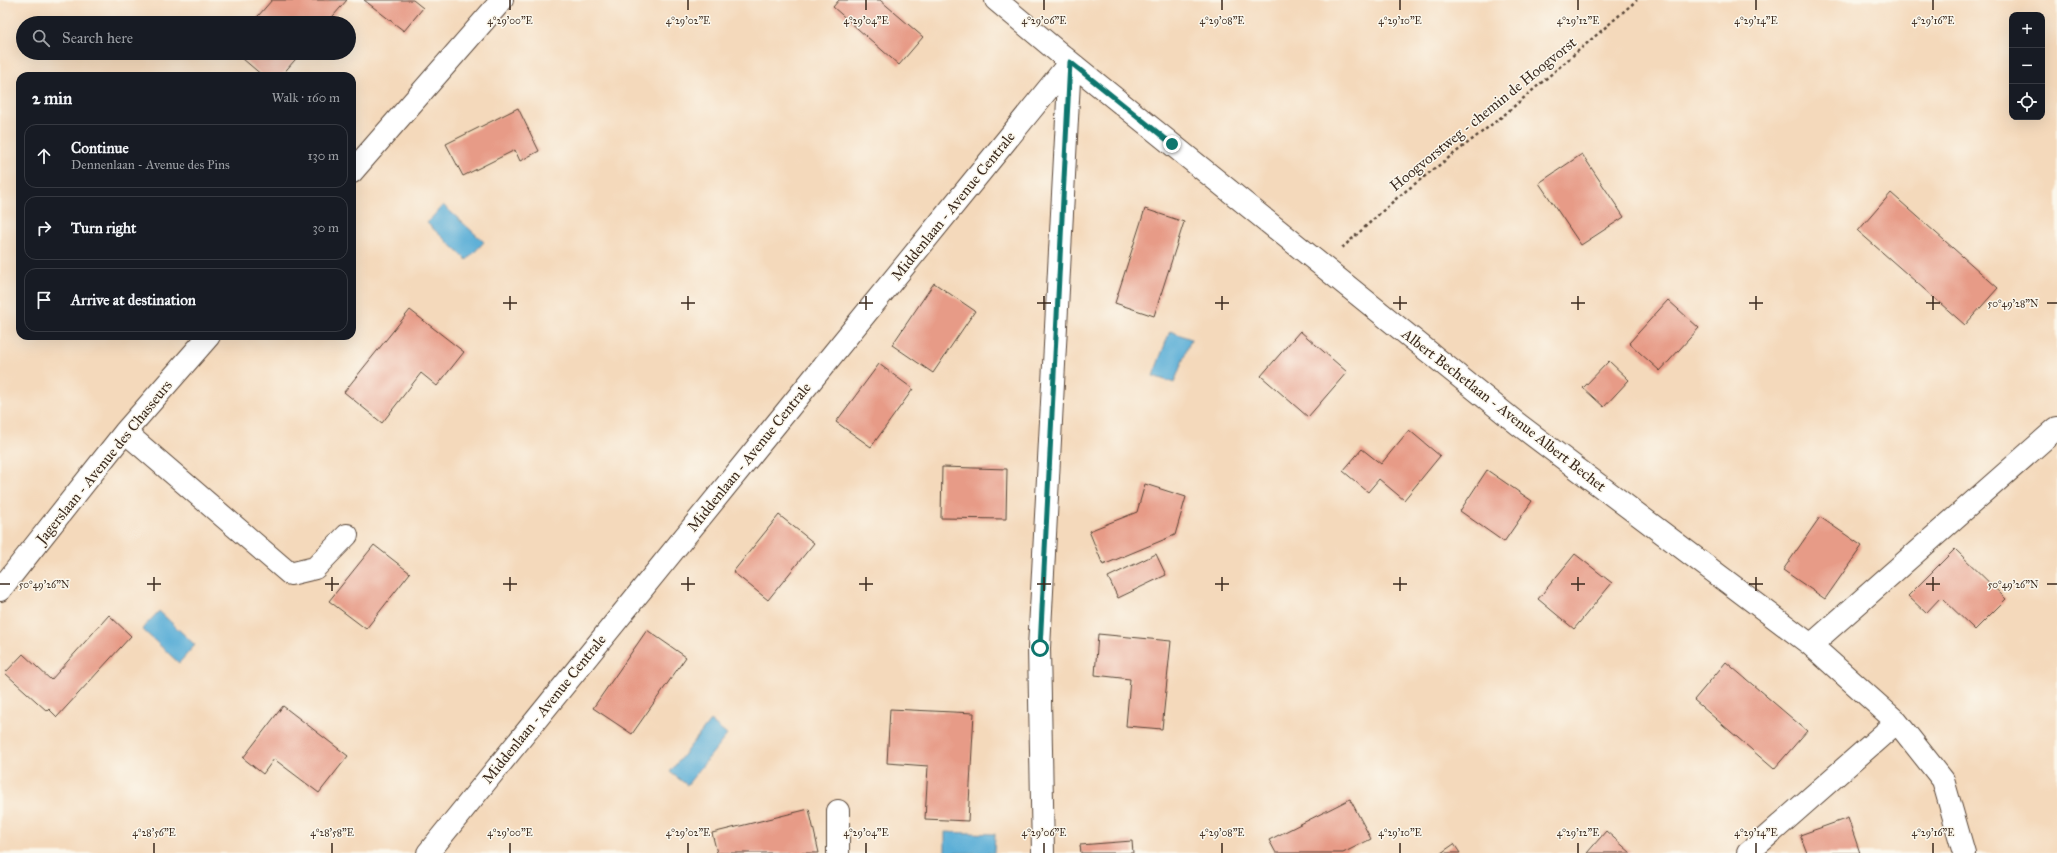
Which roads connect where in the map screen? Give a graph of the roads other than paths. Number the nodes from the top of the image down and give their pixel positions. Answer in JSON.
{"nodes":[{"id":1,"x":502,"y":0,"type":"edge"},
{"id":2,"x":996,"y":0,"type":"edge"},
{"id":3,"x":1070,"y":62,"type":"junction"},
{"id":4,"x":356,"y":167,"type":"edge"},
{"id":5,"x":206,"y":340,"type":"edge"},
{"id":6,"x":2057,"y":428,"type":"edge"},
{"id":7,"x":125,"y":432,"type":"junction"},
{"id":8,"x":347,"y":535,"type":"dead end"},
{"id":9,"x":0,"y":590,"type":"edge"},
{"id":10,"x":1811,"y":645,"type":"junction"},
{"id":11,"x":1897,"y":722,"type":"junction"},
{"id":12,"x":838,"y":811,"type":"dead end"},
{"id":13,"x":428,"y":853,"type":"edge"},
{"id":14,"x":838,"y":853,"type":"edge"},
{"id":15,"x":1043,"y":853,"type":"edge"},
{"id":16,"x":1748,"y":853,"type":"edge"},
{"id":17,"x":1964,"y":853,"type":"edge"}],
"edges":[{"from":1,"to":4,"type":"street"},
{"from":2,"to":3,"type":"street","name":"Albert Bechetlaan - Avenue Albert Bechet"},
{"from":3,"to":10,"type":"street","name":"Albert Bechetlaan - Avenue Albert Bechet"},
{"from":3,"to":13,"type":"street","name":"Middenlaan - Avenue Centrale"},
{"from":3,"to":15,"type":"street"},
{"from":5,"to":7,"type":"street","name":"Jagerslaan - Avenue des Chasseurs"},
{"from":6,"to":10,"type":"street"},
{"from":7,"to":8,"type":"street"},
{"from":7,"to":9,"type":"street","name":"Jagerslaan - Avenue des Chasseurs"},
{"from":10,"to":11,"type":"street","name":"Albert Bechetlaan - Avenue Albert Bechet"},
{"from":11,"to":16,"type":"street"},
{"from":11,"to":17,"type":"street","name":"Albert Bechetlaan - Avenue Albert Bechet"},
{"from":12,"to":14,"type":"street"}]}
